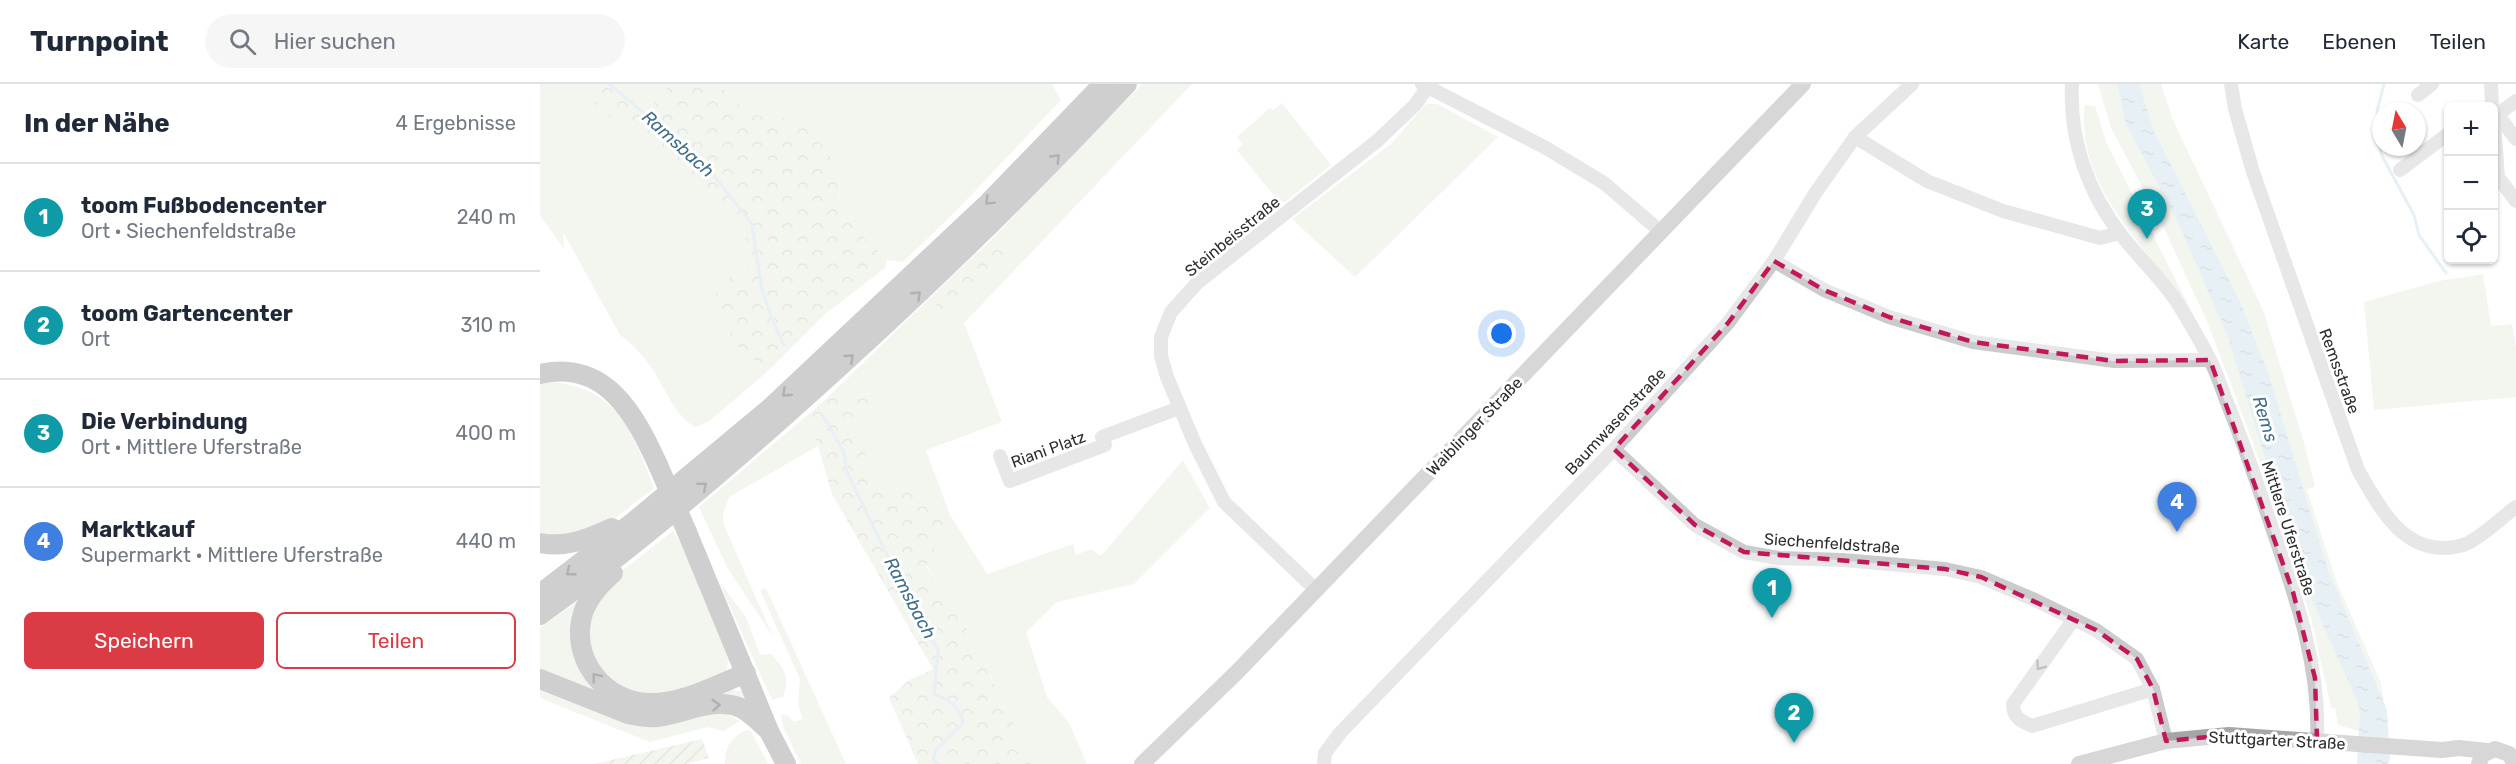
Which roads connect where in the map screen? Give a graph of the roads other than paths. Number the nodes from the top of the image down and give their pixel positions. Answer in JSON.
{"nodes":[{"id":1,"x":1103,"y":84,"type":"edge"},
{"id":2,"x":1127,"y":84,"type":"edge"},
{"id":3,"x":1803,"y":84,"type":"edge"},
{"id":4,"x":1912,"y":84,"type":"edge"},
{"id":5,"x":2072,"y":84,"type":"edge"},
{"id":6,"x":2230,"y":84,"type":"edge"},
{"id":7,"x":2432,"y":84,"type":"edge"},
{"id":8,"x":2491,"y":84,"type":"edge"},
{"id":9,"x":1427,"y":85,"type":"edge"},
{"id":10,"x":2418,"y":95,"type":"dead end"},
{"id":11,"x":2516,"y":101,"type":"edge"},
{"id":12,"x":2492,"y":102,"type":"edge"},
{"id":13,"x":2498,"y":108,"type":"edge"},
{"id":14,"x":2498,"y":118,"type":"edge"},
{"id":15,"x":1855,"y":137,"type":"junction"},
{"id":16,"x":2444,"y":137,"type":"edge"},
{"id":17,"x":2516,"y":139,"type":"edge"},
{"id":18,"x":2496,"y":156,"type":"edge"},
{"id":19,"x":2400,"y":170,"type":"dead end"},
{"id":20,"x":2516,"y":201,"type":"edge"},
{"id":21,"x":1660,"y":231,"type":"junction"},
{"id":22,"x":2120,"y":233,"type":"junction"},
{"id":23,"x":1774,"y":261,"type":"junction"},
{"id":24,"x":2210,"y":360,"type":"junction"},
{"id":25,"x":540,"y":374,"type":"edge"},
{"id":26,"x":1179,"y":408,"type":"junction"},
{"id":27,"x":1614,"y":448,"type":"junction"},
{"id":28,"x":1000,"y":456,"type":"dead end"},
{"id":29,"x":2516,"y":507,"type":"edge"},
{"id":30,"x":632,"y":523,"type":"junction"},
{"id":31,"x":540,"y":543,"type":"edge"},
{"id":32,"x":626,"y":550,"type":"junction"},
{"id":33,"x":1315,"y":589,"type":"junction"},
{"id":34,"x":540,"y":594,"type":"edge"},
{"id":35,"x":540,"y":615,"type":"edge"},
{"id":36,"x":2074,"y":619,"type":"junction"},
{"id":37,"x":746,"y":673,"type":"junction"},
{"id":38,"x":540,"y":679,"type":"edge"},
{"id":39,"x":2153,"y":688,"type":"junction"},
{"id":40,"x":769,"y":731,"type":"junction"},
{"id":41,"x":2317,"y":740,"type":"junction"},
{"id":42,"x":2166,"y":741,"type":"junction"},
{"id":43,"x":2500,"y":757,"type":"edge"},
{"id":44,"x":786,"y":764,"type":"edge"},
{"id":45,"x":1142,"y":764,"type":"edge"},
{"id":46,"x":1324,"y":764,"type":"edge"},
{"id":47,"x":2079,"y":764,"type":"edge"}],
"edges":[{"from":1,"to":30,"type":"highway","one_way":true},
{"from":32,"to":2,"type":"highway","one_way":true},
{"from":3,"to":21,"type":"main road","name":"Waiblinger Straße"},
{"from":4,"to":15,"type":"street","name":"Baumwasenstraße"},
{"from":5,"to":22,"type":"street","name":"Mittlere Uferstraße"},
{"from":6,"to":29,"type":"street","name":"Remsstraße"},
{"from":7,"to":10,"type":"street"},
{"from":8,"to":12,"type":"street"},
{"from":9,"to":21,"type":"street","name":"Steinbeisstraße"},
{"from":9,"to":26,"type":"street","name":"Steinbeisstraße"},
{"from":11,"to":13,"type":"street"},
{"from":14,"to":17,"type":"street"},
{"from":15,"to":22,"type":"street"},
{"from":15,"to":23,"type":"street","name":"Baumwasenstraße"},
{"from":16,"to":19,"type":"street"},
{"from":18,"to":20,"type":"street"},
{"from":21,"to":33,"type":"main road","name":"Waiblinger Straße"},
{"from":22,"to":24,"type":"street","name":"Mittlere Uferstraße"},
{"from":23,"to":24,"type":"street"},
{"from":23,"to":27,"type":"street","name":"Baumwasenstraße"},
{"from":24,"to":41,"type":"street","name":"Mittlere Uferstraße"},
{"from":25,"to":37,"type":"highway","bridge":true},
{"from":26,"to":28,"type":"street","name":"Riani Platz"},
{"from":26,"to":33,"type":"street","name":"Steinbeisstraße"},
{"from":27,"to":36,"type":"street","name":"Siechenfeldstraße"},
{"from":27,"to":46,"type":"street","name":"Baumwasenstraße"},
{"from":30,"to":31,"type":"highway"},
{"from":30,"to":34,"type":"highway","one_way":true},
{"from":32,"to":35,"type":"highway"},
{"from":37,"to":32,"type":"highway","one_way":true},
{"from":33,"to":45,"type":"main road","name":"Waiblinger Straße"},
{"from":36,"to":39,"type":"street","name":"Siechenfeldstraße"},
{"from":36,"to":39,"type":"street","one_way":true},
{"from":37,"to":40,"type":"highway"},
{"from":38,"to":40,"type":"highway","one_way":true},
{"from":39,"to":42,"type":"street","name":"Siechenfeldstraße"},
{"from":40,"to":44,"type":"highway"},
{"from":41,"to":42,"type":"main road","name":"Stuttgarter Straße"},
{"from":41,"to":43,"type":"main road","name":"Stuttgarter Straße"},
{"from":42,"to":47,"type":"main road","name":"Stuttgarter Straße"}]}
